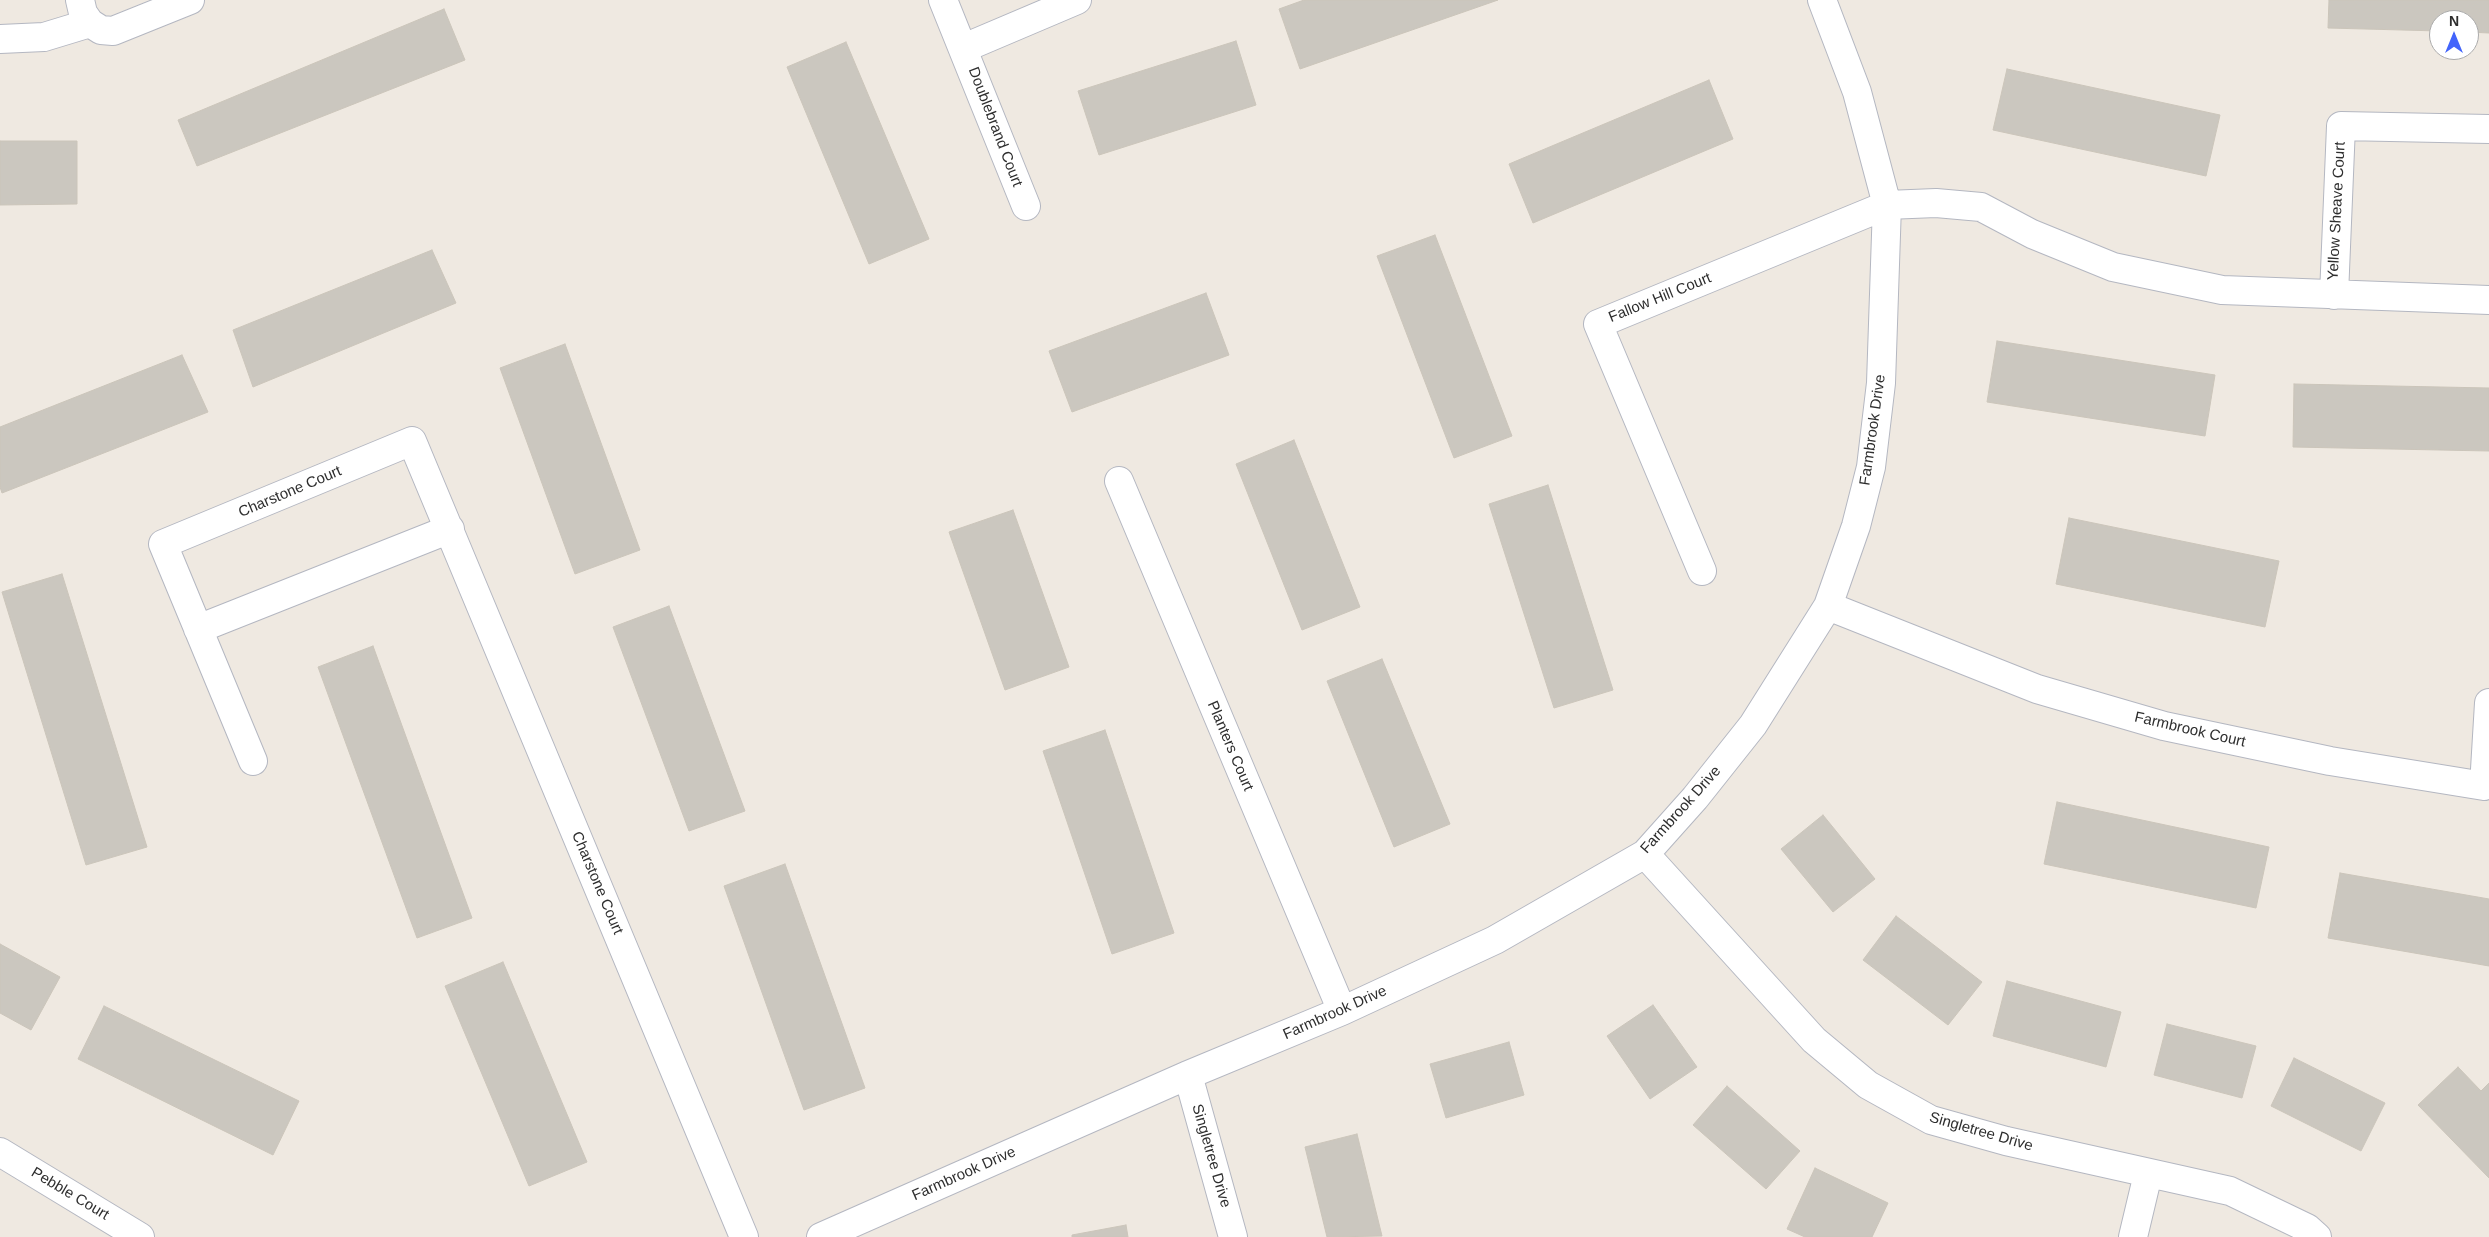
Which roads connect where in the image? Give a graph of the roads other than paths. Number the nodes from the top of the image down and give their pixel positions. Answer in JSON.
{"nodes":[{"id":1,"x":190,"y":0,"type":"edge"},
{"id":2,"x":943,"y":0,"type":"edge"},
{"id":3,"x":1077,"y":0,"type":"edge"},
{"id":4,"x":1822,"y":0,"type":"edge"},
{"id":5,"x":85,"y":12,"type":"edge"},
{"id":6,"x":0,"y":39,"type":"edge"},
{"id":7,"x":964,"y":48,"type":"junction"},
{"id":8,"x":2489,"y":129,"type":"edge"},
{"id":9,"x":1887,"y":205,"type":"junction"},
{"id":10,"x":1026,"y":206,"type":"dead end"},
{"id":11,"x":2334,"y":295,"type":"junction"},
{"id":12,"x":2489,"y":300,"type":"edge"},
{"id":13,"x":1119,"y":481,"type":"dead end"},
{"id":14,"x":450,"y":529,"type":"junction"},
{"id":15,"x":1702,"y":571,"type":"dead end"},
{"id":16,"x":1828,"y":606,"type":"junction"},
{"id":17,"x":198,"y":629,"type":"junction"},
{"id":18,"x":2489,"y":703,"type":"edge"},
{"id":19,"x":253,"y":761,"type":"dead end"},
{"id":20,"x":1645,"y":854,"type":"junction"},
{"id":21,"x":1342,"y":1011,"type":"junction"},
{"id":22,"x":1188,"y":1075,"type":"junction"},
{"id":23,"x":0,"y":1152,"type":"edge"},
{"id":24,"x":2148,"y":1174,"type":"junction"},
{"id":25,"x":140,"y":1237,"type":"edge"},
{"id":26,"x":744,"y":1237,"type":"edge"},
{"id":27,"x":821,"y":1237,"type":"edge"},
{"id":28,"x":1233,"y":1237,"type":"edge"},
{"id":29,"x":2133,"y":1237,"type":"edge"},
{"id":30,"x":2317,"y":1237,"type":"edge"}],
"edges":[{"from":1,"to":5,"type":"street"},
{"from":2,"to":7,"type":"street","name":"Doublebrand Court"},
{"from":3,"to":7,"type":"street","name":"Doublebrand Court"},
{"from":4,"to":9,"type":"street","name":"Farmbrook Drive"},
{"from":5,"to":6,"type":"street"},
{"from":7,"to":10,"type":"street","name":"Doublebrand Court"},
{"from":8,"to":11,"type":"street","name":"Yellow Sheave Court"},
{"from":9,"to":11,"type":"street","name":"Yellow Sheave Court"},
{"from":9,"to":15,"type":"street","name":"Fallow Hill Court"},
{"from":9,"to":16,"type":"street","name":"Farmbrook Drive"},
{"from":11,"to":12,"type":"street","name":"Yellow Sheave Court"},
{"from":13,"to":21,"type":"street","name":"Planters Court"},
{"from":14,"to":17,"type":"street"},
{"from":14,"to":17,"type":"street","name":"Charstone Court"},
{"from":14,"to":26,"type":"street","name":"Charstone Court"},
{"from":16,"to":18,"type":"street","name":"Farmbrook Court"},
{"from":16,"to":20,"type":"street","name":"Farmbrook Drive"},
{"from":17,"to":19,"type":"street","name":"Charstone Court"},
{"from":20,"to":21,"type":"street","name":"Farmbrook Drive"},
{"from":20,"to":24,"type":"street","name":"Singletree Drive"},
{"from":21,"to":22,"type":"street","name":"Farmbrook Drive"},
{"from":22,"to":27,"type":"street","name":"Farmbrook Drive"},
{"from":22,"to":28,"type":"street","name":"Singletree Drive"},
{"from":23,"to":25,"type":"street","name":"Pebble Court"},
{"from":24,"to":29,"type":"street"},
{"from":24,"to":30,"type":"street","name":"Singletree Drive"}]}
